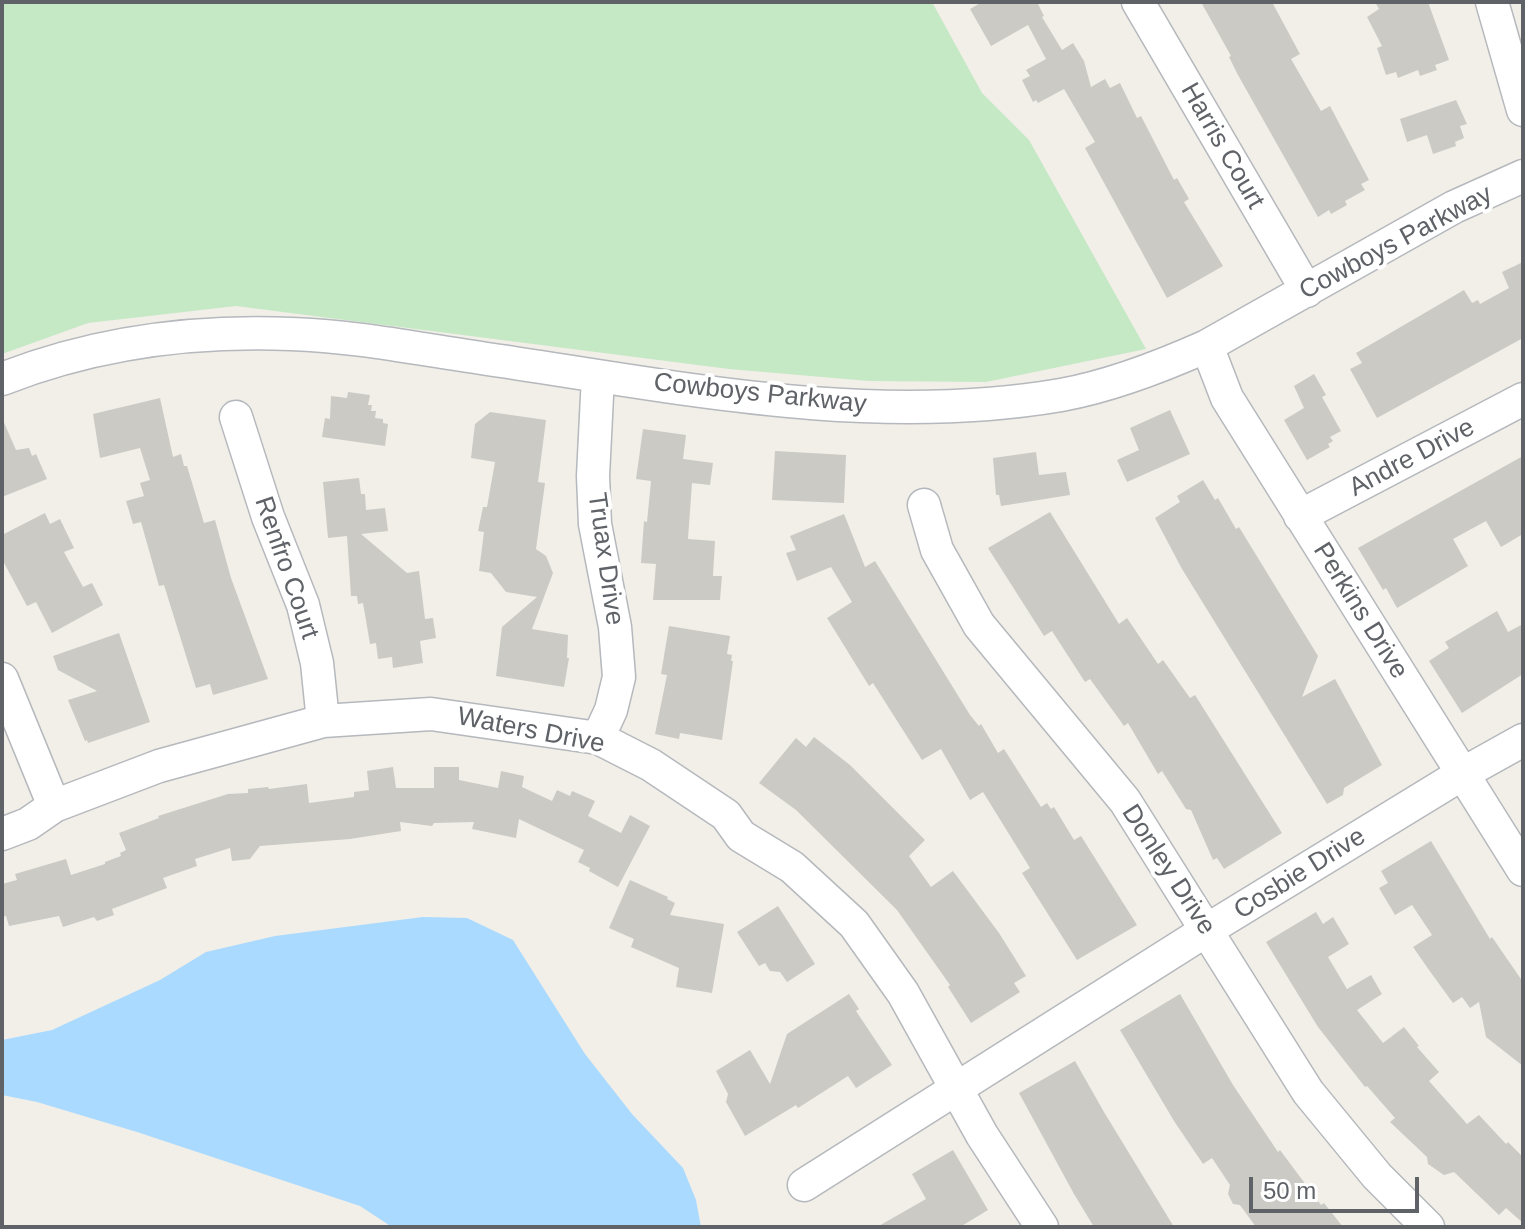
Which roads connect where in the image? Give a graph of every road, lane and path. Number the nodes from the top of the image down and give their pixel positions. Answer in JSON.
{"nodes":[{"id":1,"x":1138,"y":2,"type":"edge"},
{"id":2,"x":1492,"y":2,"type":"edge"},
{"id":3,"x":1523,"y":110,"type":"edge"},
{"id":4,"x":1523,"y":176,"type":"edge"},
{"id":5,"x":1307,"y":291,"type":"junction"},
{"id":6,"x":1207,"y":346,"type":"junction"},
{"id":7,"x":598,"y":376,"type":"junction"},
{"id":8,"x":2,"y":379,"type":"edge"},
{"id":9,"x":1523,"y":399,"type":"edge"},
{"id":10,"x":236,"y":417,"type":"dead end"},
{"id":11,"x":924,"y":505,"type":"dead end"},
{"id":12,"x":1300,"y":516,"type":"junction"},
{"id":13,"x":2,"y":679,"type":"edge"},
{"id":14,"x":323,"y":721,"type":"junction"},
{"id":15,"x":598,"y":738,"type":"junction"},
{"id":16,"x":1523,"y":740,"type":"edge"},
{"id":17,"x":1462,"y":774,"type":"junction"},
{"id":18,"x":54,"y":806,"type":"junction"},
{"id":19,"x":2,"y":834,"type":"edge"},
{"id":20,"x":1523,"y":870,"type":"edge"},
{"id":21,"x":1207,"y":930,"type":"junction"},
{"id":22,"x":956,"y":1087,"type":"junction"},
{"id":23,"x":804,"y":1185,"type":"dead end"},
{"id":24,"x":1042,"y":1227,"type":"edge"},
{"id":25,"x":1428,"y":1227,"type":"edge"}],
"edges":[{"from":1,"to":5,"type":"street","name":"Harris Court"},
{"from":2,"to":3,"type":"street"},
{"from":4,"to":5,"type":"street","name":"Cowboys Parkway"},
{"from":5,"to":6,"type":"street","name":"Cowboys Parkway"},
{"from":6,"to":7,"type":"street","name":"Cowboys Parkway"},
{"from":6,"to":12,"type":"street","name":"Perkins Drive"},
{"from":7,"to":8,"type":"street","name":"Cowboys Parkway"},
{"from":7,"to":15,"type":"street","name":"Truax Drive"},
{"from":9,"to":12,"type":"street","name":"Andre Drive"},
{"from":10,"to":14,"type":"street","name":"Renfro Court"},
{"from":11,"to":21,"type":"street","name":"Donley Drive"},
{"from":12,"to":17,"type":"street","name":"Perkins Drive"},
{"from":13,"to":18,"type":"street"},
{"from":14,"to":15,"type":"street","name":"Waters Drive"},
{"from":14,"to":18,"type":"street","name":"Waters Drive"},
{"from":15,"to":22,"type":"street","name":"Waters Drive"},
{"from":16,"to":17,"type":"street","name":"Cosbie Drive"},
{"from":17,"to":20,"type":"street","name":"Perkins Drive"},
{"from":17,"to":21,"type":"street","name":"Cosbie Drive"},
{"from":18,"to":19,"type":"street","name":"Waters Drive"},
{"from":21,"to":22,"type":"street","name":"Cosbie Drive"},
{"from":21,"to":25,"type":"street","name":"Donley Drive"},
{"from":22,"to":23,"type":"street","name":"Cosbie Drive"},
{"from":22,"to":24,"type":"street","name":"Waters Drive"}]}
